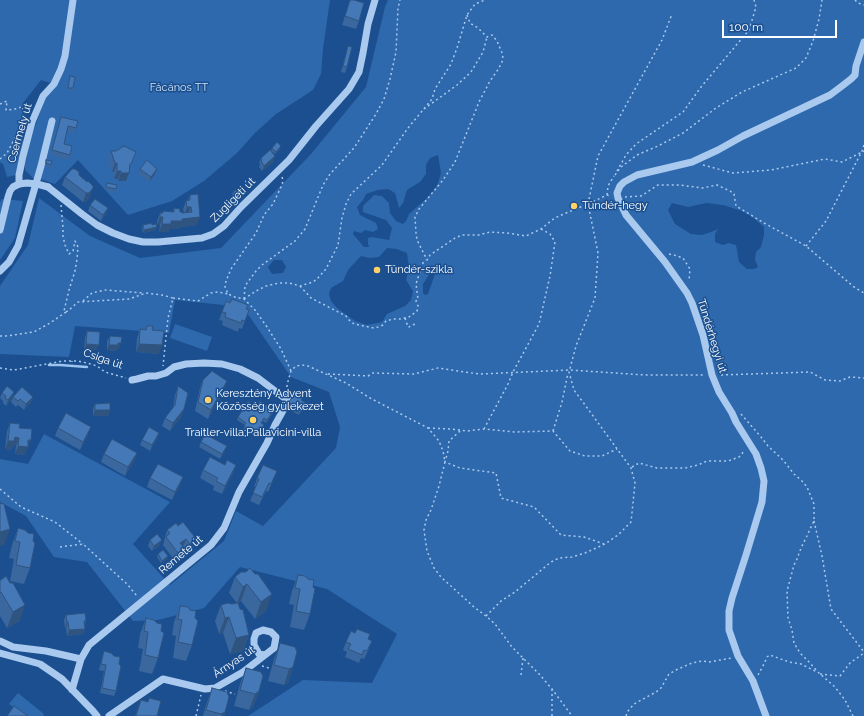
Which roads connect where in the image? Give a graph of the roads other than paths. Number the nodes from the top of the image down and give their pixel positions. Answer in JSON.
{"nodes":[{"id":1,"x":73,"y":0,"type":"edge"},
{"id":2,"x":375,"y":0,"type":"edge"},
{"id":3,"x":864,"y":42,"type":"edge"},
{"id":4,"x":52,"y":121,"type":"dead end"},
{"id":5,"x":19,"y":184,"type":"junction"},
{"id":6,"x":0,"y":230,"type":"edge"},
{"id":7,"x":0,"y":271,"type":"edge"},
{"id":8,"x":132,"y":380,"type":"road end"},
{"id":9,"x":288,"y":397,"type":"joint"},
{"id":10,"x":0,"y":641,"type":"edge"},
{"id":11,"x":0,"y":653,"type":"edge"},
{"id":12,"x":265,"y":655,"type":"dead end"},
{"id":13,"x":81,"y":660,"type":"junction"},
{"id":14,"x":72,"y":690,"type":"junction"},
{"id":15,"x":97,"y":716,"type":"edge"},
{"id":16,"x":109,"y":716,"type":"edge"},
{"id":17,"x":766,"y":716,"type":"edge"}],
"edges":[{"from":1,"to":5,"type":"street","name":"Csermely út"},
{"from":2,"to":5,"type":"street","name":"Zugligeti út","bridge":true},
{"from":3,"to":17,"type":"street","name":"Tündérhegyi út"},
{"from":4,"to":7,"type":"street"},
{"from":5,"to":6,"type":"street"},
{"from":8,"to":9,"type":"street","name":"Csiga út"},
{"from":9,"to":13,"type":"street","name":"Remete út"},
{"from":10,"to":13,"type":"street"},
{"from":11,"to":14,"type":"street"},
{"from":12,"to":16,"type":"street","name":"Árnyas út"},
{"from":13,"to":14,"type":"street","name":"Remete út"},
{"from":14,"to":15,"type":"street"}]}
